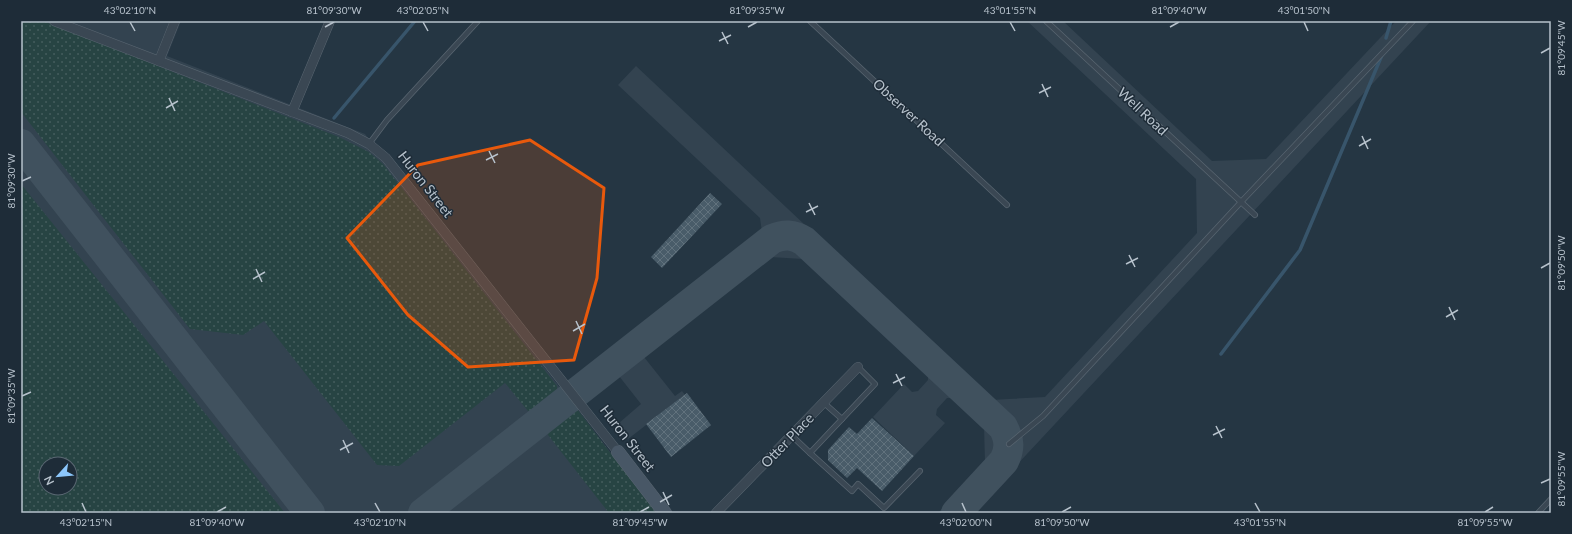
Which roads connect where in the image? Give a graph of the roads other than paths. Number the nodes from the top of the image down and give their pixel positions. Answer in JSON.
{"nodes":[{"id":1,"x":54,"y":21,"type":"edge"},
{"id":2,"x":175,"y":21,"type":"edge"},
{"id":3,"x":330,"y":21,"type":"edge"},
{"id":4,"x":478,"y":21,"type":"edge"},
{"id":5,"x":810,"y":21,"type":"edge"},
{"id":6,"x":1046,"y":21,"type":"edge"},
{"id":7,"x":1413,"y":21,"type":"edge"},
{"id":8,"x":159,"y":61,"type":"junction"},
{"id":9,"x":292,"y":112,"type":"junction"},
{"id":10,"x":369,"y":144,"type":"junction"},
{"id":11,"x":1241,"y":202,"type":"junction"},
{"id":12,"x":1007,"y":205,"type":"dead end"},
{"id":13,"x":1255,"y":214,"type":"dead end"},
{"id":14,"x":858,"y":367,"type":"joint"},
{"id":15,"x":823,"y":402,"type":"junction"},
{"id":16,"x":842,"y":419,"type":"junction"},
{"id":17,"x":791,"y":436,"type":"junction"},
{"id":18,"x":1009,"y":444,"type":"dead end"},
{"id":19,"x":618,"y":452,"type":"joint"},
{"id":20,"x":810,"y":453,"type":"junction"},
{"id":21,"x":920,"y":471,"type":"dead end"},
{"id":22,"x":1551,"y":499,"type":"edge"},
{"id":23,"x":665,"y":513,"type":"edge"},
{"id":24,"x":716,"y":513,"type":"edge"},
{"id":25,"x":1538,"y":513,"type":"edge"}],
"edges":[{"from":1,"to":8,"type":"street","name":"Huron Street"},
{"from":2,"to":8,"type":"street"},
{"from":3,"to":9,"type":"street"},
{"from":4,"to":10,"type":"lane"},
{"from":5,"to":12,"type":"lane","name":"Observer Road"},
{"from":6,"to":11,"type":"lane","name":"Well Road"},
{"from":7,"to":11,"type":"lane"},
{"from":8,"to":9,"type":"street","name":"Huron Street"},
{"from":9,"to":10,"type":"street","name":"Huron Street"},
{"from":10,"to":19,"type":"street","name":"Huron Street"},
{"from":11,"to":13,"type":"lane","name":"Well Road"},
{"from":11,"to":18,"type":"lane"},
{"from":14,"to":15,"type":"street","name":"Otter Place"},
{"from":14,"to":16,"type":"lane"},
{"from":15,"to":16,"type":"lane"},
{"from":15,"to":17,"type":"street","name":"Otter Place"},
{"from":16,"to":20,"type":"lane"},
{"from":17,"to":20,"type":"lane"},
{"from":17,"to":24,"type":"street","name":"Otter Place"},
{"from":19,"to":23,"type":"street","name":"Huron Street"},
{"from":20,"to":21,"type":"lane"},
{"from":22,"to":25,"type":"lane"}]}
